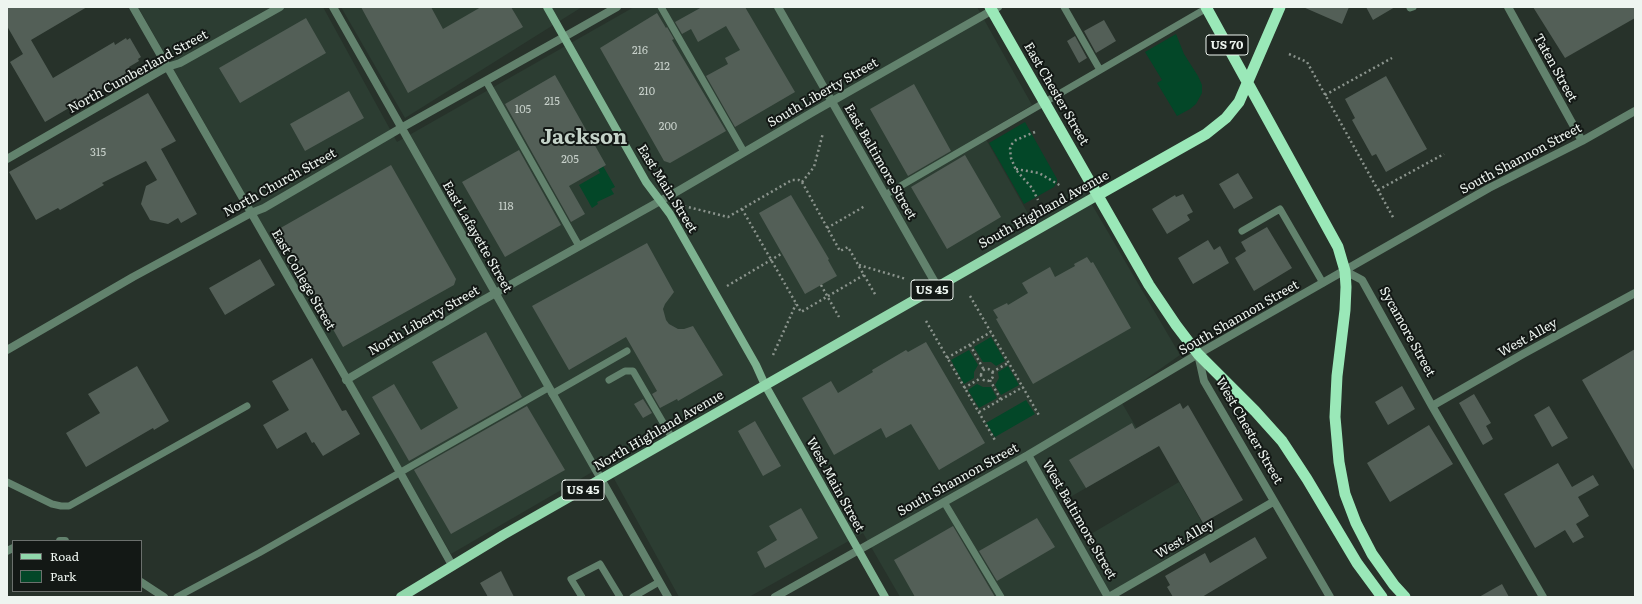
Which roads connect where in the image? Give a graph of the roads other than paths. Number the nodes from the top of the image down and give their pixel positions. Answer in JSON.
{"nodes":[{"id":1,"x":133,"y":7,"type":"edge"},
{"id":2,"x":280,"y":7,"type":"edge"},
{"id":3,"x":333,"y":7,"type":"edge"},
{"id":4,"x":546,"y":7,"type":"edge"},
{"id":5,"x":617,"y":7,"type":"edge"},
{"id":6,"x":661,"y":7,"type":"edge"},
{"id":7,"x":778,"y":7,"type":"edge"},
{"id":8,"x":1064,"y":7,"type":"edge"},
{"id":9,"x":1280,"y":7,"type":"edge"},
{"id":10,"x":1508,"y":7,"type":"edge"},
{"id":11,"x":994,"y":8,"type":"edge"},
{"id":12,"x":1206,"y":8,"type":"edge"},
{"id":13,"x":564,"y":37,"type":"junction"},
{"id":14,"x":167,"y":67,"type":"junction"},
{"id":15,"x":1100,"y":70,"type":"junction"},
{"id":16,"x":486,"y":81,"type":"junction"},
{"id":17,"x":1247,"y":84,"type":"junction"},
{"id":18,"x":831,"y":102,"type":"junction"},
{"id":19,"x":1044,"y":102,"type":"junction"},
{"id":20,"x":1635,"y":111,"type":"edge"},
{"id":21,"x":401,"y":128,"type":"junction"},
{"id":22,"x":1582,"y":141,"type":"junction"},
{"id":23,"x":744,"y":152,"type":"junction"},
{"id":24,"x":7,"y":159,"type":"edge"},
{"id":25,"x":1098,"y":195,"type":"junction"},
{"id":26,"x":885,"y":196,"type":"junction"},
{"id":27,"x":660,"y":201,"type":"junction"},
{"id":28,"x":251,"y":213,"type":"junction"},
{"id":29,"x":1242,"y":231,"type":"dead end"},
{"id":30,"x":579,"y":246,"type":"junction"},
{"id":31,"x":1345,"y":271,"type":"junction"},
{"id":32,"x":1323,"y":283,"type":"junction"},
{"id":33,"x":937,"y":286,"type":"junction"},
{"id":34,"x":1635,"y":293,"type":"edge"},
{"id":35,"x":495,"y":294,"type":"junction"},
{"id":36,"x":7,"y":350,"type":"edge"},
{"id":37,"x":628,"y":351,"type":"dead end"},
{"id":38,"x":1198,"y":354,"type":"junction"},
{"id":39,"x":346,"y":380,"type":"junction"},
{"id":40,"x":609,"y":380,"type":"dead end"},
{"id":41,"x":765,"y":385,"type":"junction"},
{"id":42,"x":550,"y":391,"type":"junction"},
{"id":43,"x":247,"y":406,"type":"dead end"},
{"id":44,"x":1432,"y":406,"type":"junction"},
{"id":45,"x":672,"y":438,"type":"junction"},
{"id":46,"x":1028,"y":455,"type":"junction"},
{"id":47,"x":400,"y":473,"type":"junction"},
{"id":48,"x":600,"y":480,"type":"junction"},
{"id":49,"x":7,"y":482,"type":"edge"},
{"id":50,"x":944,"y":502,"type":"junction"},
{"id":51,"x":1273,"y":502,"type":"junction"},
{"id":52,"x":857,"y":550,"type":"junction"},
{"id":53,"x":452,"y":565,"type":"junction"},
{"id":54,"x":659,"y":582,"type":"junction"},
{"id":55,"x":142,"y":583,"type":"edge"},
{"id":56,"x":164,"y":597,"type":"edge"},
{"id":57,"x":177,"y":597,"type":"edge"},
{"id":58,"x":401,"y":597,"type":"edge"},
{"id":59,"x":582,"y":597,"type":"edge"},
{"id":60,"x":620,"y":597,"type":"edge"},
{"id":61,"x":633,"y":597,"type":"edge"},
{"id":62,"x":668,"y":597,"type":"edge"},
{"id":63,"x":775,"y":597,"type":"edge"},
{"id":64,"x":885,"y":597,"type":"edge"},
{"id":65,"x":1001,"y":597,"type":"edge"},
{"id":66,"x":1109,"y":597,"type":"edge"},
{"id":67,"x":1330,"y":597,"type":"edge"},
{"id":68,"x":1382,"y":597,"type":"edge"},
{"id":69,"x":1405,"y":597,"type":"edge"},
{"id":70,"x":1543,"y":597,"type":"edge"}],
"edges":[{"from":1,"to":14,"type":"street","name":"East College Street"},
{"from":2,"to":14,"type":"street","name":"North Cumberland Street"},
{"from":3,"to":21,"type":"street","name":"East Lafayette Street"},
{"from":4,"to":13,"type":"main road","name":"East Main Street"},
{"from":5,"to":13,"type":"street","name":"North Church Street"},
{"from":6,"to":23,"type":"lane"},
{"from":7,"to":18,"type":"street","name":"East Baltimore Street"},
{"from":8,"to":15,"type":"lane"},
{"from":9,"to":17,"type":"highway","name":"South Highland Avenue","number":"US 45"},
{"from":10,"to":22,"type":"street","name":"Taten Street"},
{"from":11,"to":18,"type":"street","name":"South Liberty Street"},
{"from":11,"to":19,"type":"highway","name":"East Chester Street"},
{"from":12,"to":15,"type":"lane"},
{"from":12,"to":17,"type":"highway","number":"US 70"},
{"from":13,"to":16,"type":"street","name":"North Church Street"},
{"from":13,"to":27,"type":"main road","name":"East Main Street"},
{"from":14,"to":24,"type":"street","name":"North Cumberland Street"},
{"from":14,"to":28,"type":"street","name":"East College Street"},
{"from":15,"to":19,"type":"lane"},
{"from":16,"to":21,"type":"street","name":"North Church Street"},
{"from":16,"to":30,"type":"lane"},
{"from":17,"to":25,"type":"highway","name":"South Highland Avenue","number":"US 45"},
{"from":17,"to":31,"type":"highway"},
{"from":18,"to":23,"type":"street","name":"South Liberty Street"},
{"from":18,"to":26,"type":"street","name":"East Baltimore Street"},
{"from":19,"to":25,"type":"highway","name":"East Chester Street"},
{"from":19,"to":26,"type":"lane"},
{"from":20,"to":22,"type":"street","name":"South Shannon Street"},
{"from":21,"to":28,"type":"street","name":"North Church Street"},
{"from":21,"to":35,"type":"street","name":"East Lafayette Street"},
{"from":22,"to":31,"type":"street","name":"South Shannon Street"},
{"from":23,"to":27,"type":"street","name":"South Liberty Street"},
{"from":25,"to":33,"type":"main road","name":"South Highland Avenue","number":"US 45"},
{"from":25,"to":38,"type":"highway","name":"West Chester Street"},
{"from":26,"to":33,"type":"street","name":"East Baltimore Street"},
{"from":27,"to":30,"type":"street","name":"North Liberty Street"},
{"from":27,"to":41,"type":"main road","name":"East Main Street"},
{"from":28,"to":36,"type":"street","name":"North Church Street"},
{"from":28,"to":39,"type":"street","name":"East College Street"},
{"from":29,"to":32,"type":"lane"},
{"from":30,"to":35,"type":"street","name":"North Liberty Street"},
{"from":31,"to":32,"type":"street","name":"South Shannon Street"},
{"from":31,"to":44,"type":"street","name":"Sycamore Street"},
{"from":31,"to":69,"type":"highway"},
{"from":32,"to":38,"type":"street","name":"South Shannon Street"},
{"from":33,"to":41,"type":"main road","name":"South Highland Avenue","number":"US 45"},
{"from":34,"to":44,"type":"street","name":"West Alley"},
{"from":35,"to":39,"type":"street","name":"North Liberty Street"},
{"from":35,"to":42,"type":"street","name":"East Lafayette Street"},
{"from":37,"to":42,"type":"lane"},
{"from":38,"to":46,"type":"street","name":"South Shannon Street"},
{"from":38,"to":51,"type":"street","name":"West Chester Street"},
{"from":38,"to":68,"type":"highway"},
{"from":39,"to":47,"type":"street","name":"East College Street"},
{"from":40,"to":45,"type":"lane"},
{"from":41,"to":45,"type":"main road","name":"North Highland Avenue","number":"US 45"},
{"from":41,"to":52,"type":"main road","name":"West Main Street"},
{"from":42,"to":47,"type":"lane"},
{"from":42,"to":48,"type":"street","name":"East Lafayette Street"},
{"from":43,"to":49,"type":"lane"},
{"from":44,"to":70,"type":"street","name":"Sycamore Street"},
{"from":45,"to":48,"type":"main road","name":"North Highland Avenue","number":"US 45"},
{"from":46,"to":50,"type":"street","name":"South Shannon Street"},
{"from":46,"to":66,"type":"street","name":"West Baltimore Street"},
{"from":47,"to":53,"type":"street","name":"East College Street"},
{"from":47,"to":57,"type":"lane"},
{"from":48,"to":53,"type":"main road","name":"North Highland Avenue","number":"US 45"},
{"from":48,"to":54,"type":"street","name":"East Lafayette Street"},
{"from":50,"to":52,"type":"street","name":"South Shannon Street"},
{"from":50,"to":65,"type":"lane"},
{"from":51,"to":66,"type":"street","name":"West Alley"},
{"from":51,"to":67,"type":"street","name":"West Chester Street"},
{"from":52,"to":63,"type":"street","name":"South Shannon Street"},
{"from":52,"to":64,"type":"main road","name":"West Main Street"},
{"from":53,"to":58,"type":"main road","name":"North Highland Avenue","number":"US 45"},
{"from":54,"to":61,"type":"lane"},
{"from":54,"to":62,"type":"street","name":"East Lafayette Street"},
{"from":55,"to":56,"type":"street"},
{"from":59,"to":60,"type":"lane"}]}
